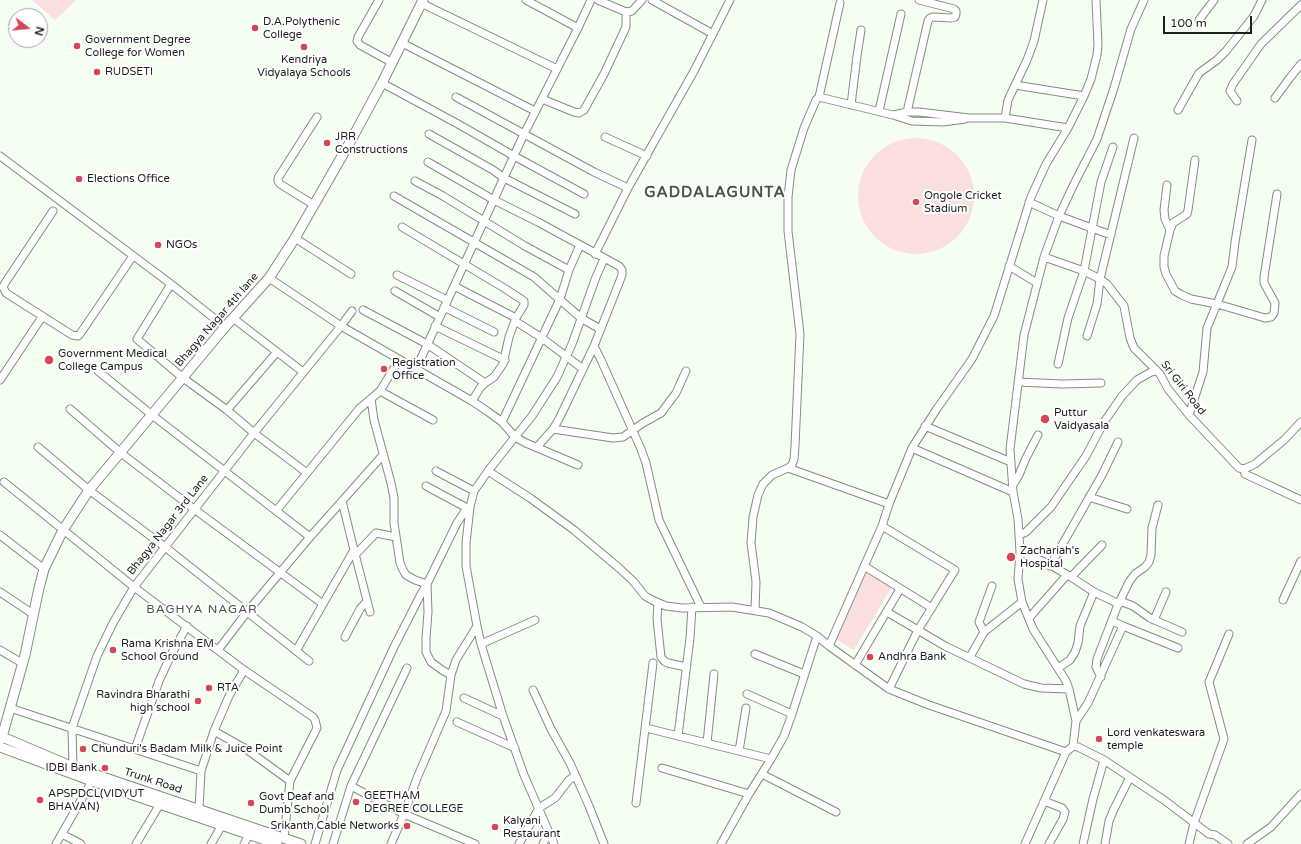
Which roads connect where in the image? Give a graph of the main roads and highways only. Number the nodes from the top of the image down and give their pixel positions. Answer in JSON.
{"nodes":[{"id":1,"x":422,"y":2,"type":"edge"},
{"id":2,"x":1,"y":738,"type":"edge"},
{"id":3,"x":0,"y":747,"type":"edge"},
{"id":4,"x":198,"y":813,"type":"junction"},
{"id":5,"x":281,"y":841,"type":"edge"},
{"id":6,"x":301,"y":844,"type":"edge"}],
"edges":[{"from":1,"to":2,"type":"main road","name":"Bhagya Nagar 4th lane"},
{"from":2,"to":4,"type":"main road","name":"Trunk Road"},
{"from":3,"to":4,"type":"main road"},
{"from":4,"to":5,"type":"main road","name":"Trunk Road"},
{"from":4,"to":5,"type":"main road"},
{"from":5,"to":6,"type":"main road","name":"Trunk Road"}]}
